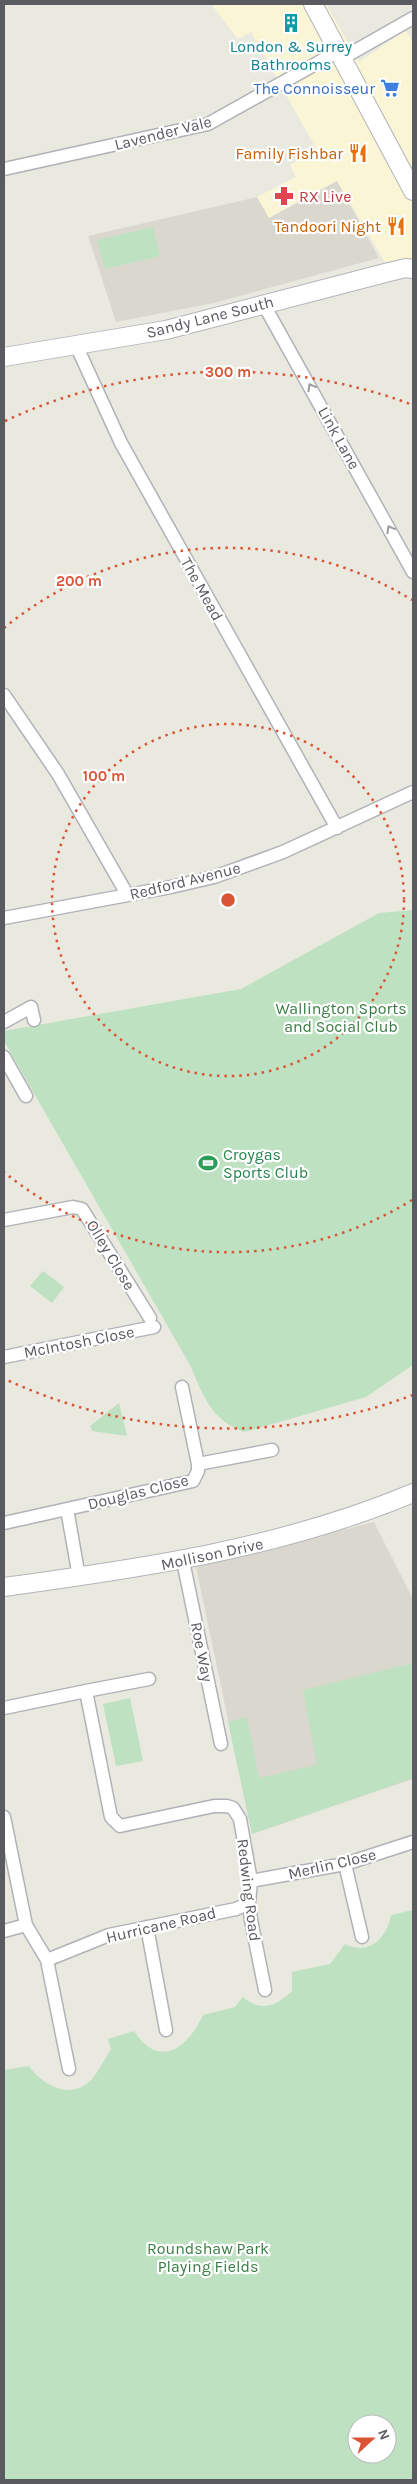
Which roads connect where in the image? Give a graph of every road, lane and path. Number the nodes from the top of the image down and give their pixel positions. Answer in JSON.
{"nodes":[{"id":1,"x":312,"y":4,"type":"edge"},
{"id":2,"x":413,"y":18,"type":"edge"},
{"id":3,"x":339,"y":56,"type":"junction"},
{"id":4,"x":4,"y":169,"type":"edge"},
{"id":5,"x":413,"y":190,"type":"edge"},
{"id":6,"x":411,"y":267,"type":"edge"},
{"id":7,"x":264,"y":305,"type":"junction"},
{"id":8,"x":76,"y":345,"type":"junction"},
{"id":9,"x":4,"y":357,"type":"edge"},
{"id":10,"x":413,"y":572,"type":"edge"},
{"id":11,"x":4,"y":695,"type":"edge"},
{"id":12,"x":413,"y":792,"type":"edge"},
{"id":13,"x":337,"y":828,"type":"junction"},
{"id":14,"x":125,"y":896,"type":"junction"},
{"id":15,"x":4,"y":918,"type":"edge"},
{"id":16,"x":34,"y":1020,"type":"dead end"},
{"id":17,"x":4,"y":1022,"type":"edge"},
{"id":18,"x":4,"y":1057,"type":"edge"},
{"id":19,"x":26,"y":1096,"type":"dead end"},
{"id":20,"x":4,"y":1220,"type":"edge"},
{"id":21,"x":152,"y":1323,"type":"joint"},
{"id":22,"x":4,"y":1357,"type":"edge"},
{"id":23,"x":182,"y":1387,"type":"dead end"},
{"id":24,"x":272,"y":1450,"type":"dead end"},
{"id":25,"x":198,"y":1464,"type":"junction"},
{"id":26,"x":413,"y":1493,"type":"edge"},
{"id":27,"x":66,"y":1509,"type":"junction"},
{"id":28,"x":4,"y":1523,"type":"edge"},
{"id":29,"x":183,"y":1561,"type":"junction"},
{"id":30,"x":79,"y":1577,"type":"junction"},
{"id":31,"x":4,"y":1587,"type":"edge"},
{"id":32,"x":149,"y":1679,"type":"dead end"},
{"id":33,"x":86,"y":1691,"type":"junction"},
{"id":34,"x":4,"y":1708,"type":"edge"},
{"id":35,"x":221,"y":1744,"type":"dead end"},
{"id":36,"x":4,"y":1817,"type":"edge"},
{"id":37,"x":413,"y":1842,"type":"edge"},
{"id":38,"x":345,"y":1864,"type":"junction"},
{"id":39,"x":251,"y":1880,"type":"junction"},
{"id":40,"x":249,"y":1903,"type":"junction"},
{"id":41,"x":26,"y":1925,"type":"junction"},
{"id":42,"x":147,"y":1926,"type":"junction"},
{"id":43,"x":4,"y":1930,"type":"edge"},
{"id":44,"x":362,"y":1937,"type":"dead end"},
{"id":45,"x":47,"y":1960,"type":"junction"},
{"id":46,"x":265,"y":1990,"type":"dead end"},
{"id":47,"x":166,"y":2030,"type":"dead end"},
{"id":48,"x":69,"y":2069,"type":"dead end"}],
"edges":[{"from":1,"to":3,"type":"main road"},
{"from":2,"to":3,"type":"street","name":"Lavender Vale"},
{"from":3,"to":4,"type":"street","name":"Lavender Vale"},
{"from":3,"to":5,"type":"main road"},
{"from":6,"to":7,"type":"main road","name":"Sandy Lane South"},
{"from":7,"to":8,"type":"main road","name":"Sandy Lane South"},
{"from":10,"to":7,"type":"street","name":"Link Lane","one_way":true},
{"from":8,"to":9,"type":"main road","name":"Sandy Lane South"},
{"from":8,"to":13,"type":"street","name":"The Mead"},
{"from":11,"to":14,"type":"street"},
{"from":12,"to":13,"type":"street","name":"Redford Avenue"},
{"from":13,"to":14,"type":"street","name":"Redford Avenue"},
{"from":14,"to":15,"type":"street","name":"Redford Avenue"},
{"from":16,"to":17,"type":"street"},
{"from":18,"to":19,"type":"street"},
{"from":20,"to":21,"type":"street","name":"Olley Close"},
{"from":21,"to":22,"type":"street","name":"McIntosh Close"},
{"from":23,"to":25,"type":"street","name":"Douglas Close"},
{"from":24,"to":25,"type":"street","name":"Douglas Close"},
{"from":25,"to":27,"type":"street","name":"Douglas Close"},
{"from":26,"to":29,"type":"main road","name":"Mollison Drive"},
{"from":27,"to":28,"type":"street"},
{"from":27,"to":30,"type":"street"},
{"from":29,"to":30,"type":"main road","name":"Mollison Drive"},
{"from":29,"to":35,"type":"street","name":"Roe Way"},
{"from":30,"to":31,"type":"main road","name":"Mollison Drive"},
{"from":32,"to":33,"type":"street"},
{"from":33,"to":34,"type":"street"},
{"from":33,"to":39,"type":"street","name":"Redwing Road"},
{"from":36,"to":41,"type":"street"},
{"from":37,"to":38,"type":"street","name":"Merlin Close"},
{"from":38,"to":39,"type":"street","name":"Merlin Close"},
{"from":38,"to":44,"type":"street"},
{"from":39,"to":40,"type":"street","name":"Redwing Road"},
{"from":40,"to":42,"type":"street","name":"Hurricane Road"},
{"from":40,"to":46,"type":"street","name":"Redwing Road"},
{"from":41,"to":43,"type":"street"},
{"from":41,"to":45,"type":"street"},
{"from":42,"to":45,"type":"street","name":"Hurricane Road"},
{"from":42,"to":47,"type":"street"},
{"from":45,"to":48,"type":"street"}]}
